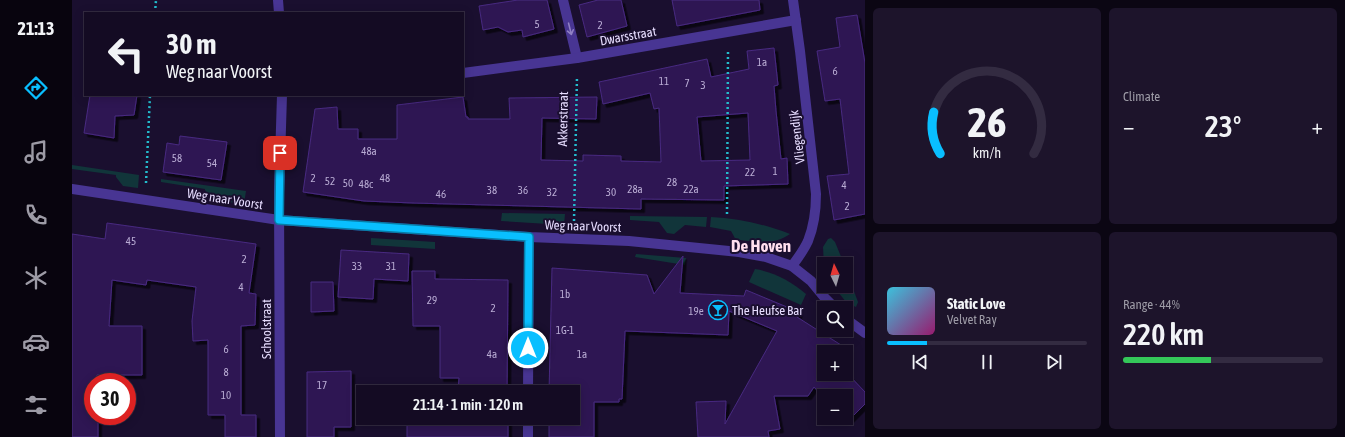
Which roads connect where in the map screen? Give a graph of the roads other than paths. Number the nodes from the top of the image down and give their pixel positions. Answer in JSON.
{"nodes":[{"id":1,"x":278,"y":0,"type":"edge"},
{"id":2,"x":563,"y":0,"type":"edge"},
{"id":3,"x":793,"y":0,"type":"edge"},
{"id":4,"x":279,"y":12,"type":"edge"},
{"id":5,"x":796,"y":20,"type":"junction"},
{"id":6,"x":577,"y":58,"type":"junction"},
{"id":7,"x":464,"y":73,"type":"edge"},
{"id":8,"x":282,"y":96,"type":"edge"},
{"id":9,"x":72,"y":189,"type":"edge"},
{"id":10,"x":279,"y":220,"type":"junction"},
{"id":11,"x":529,"y":237,"type":"junction"},
{"id":12,"x":792,"y":266,"type":"junction"},
{"id":13,"x":828,"y":301,"type":"edge"},
{"id":14,"x":853,"y":324,"type":"edge"},
{"id":15,"x":865,"y":333,"type":"edge"},
{"id":16,"x":528,"y":385,"type":"edge"},
{"id":17,"x":528,"y":425,"type":"edge"},
{"id":18,"x":280,"y":437,"type":"edge"},
{"id":19,"x":528,"y":437,"type":"edge"}],
"edges":[{"from":1,"to":4,"type":"street"},
{"from":2,"to":6,"type":"street","one_way":true},
{"from":3,"to":5,"type":"street","name":"Vliegendijk"},
{"from":5,"to":6,"type":"street","name":"Dwarsstraat"},
{"from":5,"to":12,"type":"street","name":"Vliegendijk"},
{"from":6,"to":7,"type":"street","name":"Dwarsstraat"},
{"from":8,"to":10,"type":"street","name":"Schoolstraat"},
{"from":9,"to":10,"type":"street","name":"Weg naar Voorst"},
{"from":10,"to":11,"type":"street","name":"Weg naar Voorst"},
{"from":10,"to":18,"type":"street","name":"Schoolstraat"},
{"from":11,"to":12,"type":"street","name":"Weg naar Voorst"},
{"from":11,"to":16,"type":"street"},
{"from":12,"to":13,"type":"street","name":"Weg naar Voorst"},
{"from":14,"to":15,"type":"street"},
{"from":17,"to":19,"type":"street"}]}
